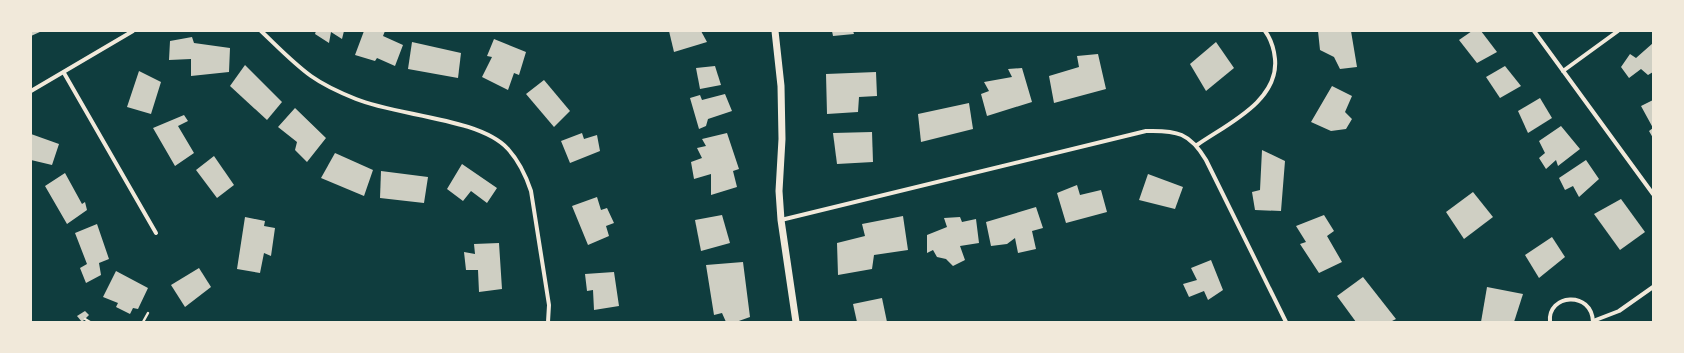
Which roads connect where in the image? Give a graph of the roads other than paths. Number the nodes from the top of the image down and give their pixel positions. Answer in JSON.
{"nodes":[{"id":1,"x":133,"y":31,"type":"edge"},
{"id":2,"x":261,"y":31,"type":"edge"},
{"id":3,"x":775,"y":31,"type":"edge"},
{"id":4,"x":1265,"y":31,"type":"edge"},
{"id":5,"x":1534,"y":31,"type":"edge"},
{"id":6,"x":1618,"y":31,"type":"edge"},
{"id":7,"x":1563,"y":71,"type":"junction"},
{"id":8,"x":64,"y":73,"type":"junction"},
{"id":9,"x":31,"y":91,"type":"edge"},
{"id":10,"x":1197,"y":144,"type":"junction"},
{"id":11,"x":1653,"y":194,"type":"edge"},
{"id":12,"x":781,"y":220,"type":"junction"},
{"id":13,"x":156,"y":233,"type":"dead end"},
{"id":14,"x":1653,"y":287,"type":"edge"},
{"id":15,"x":1593,"y":321,"type":"edge"},
{"id":16,"x":548,"y":322,"type":"edge"},
{"id":17,"x":796,"y":322,"type":"edge"},
{"id":18,"x":1286,"y":322,"type":"edge"},
{"id":19,"x":1550,"y":322,"type":"edge"}],
"edges":[{"from":1,"to":8,"type":"street"},
{"from":2,"to":16,"type":"street"},
{"from":3,"to":12,"type":"street"},
{"from":4,"to":10,"type":"street"},
{"from":5,"to":7,"type":"street"},
{"from":6,"to":7,"type":"street"},
{"from":7,"to":11,"type":"street"},
{"from":8,"to":9,"type":"street"},
{"from":8,"to":13,"type":"street"},
{"from":10,"to":12,"type":"street"},
{"from":10,"to":18,"type":"street"},
{"from":12,"to":17,"type":"street"},
{"from":14,"to":15,"type":"street"},
{"from":15,"to":19,"type":"street"}]}
